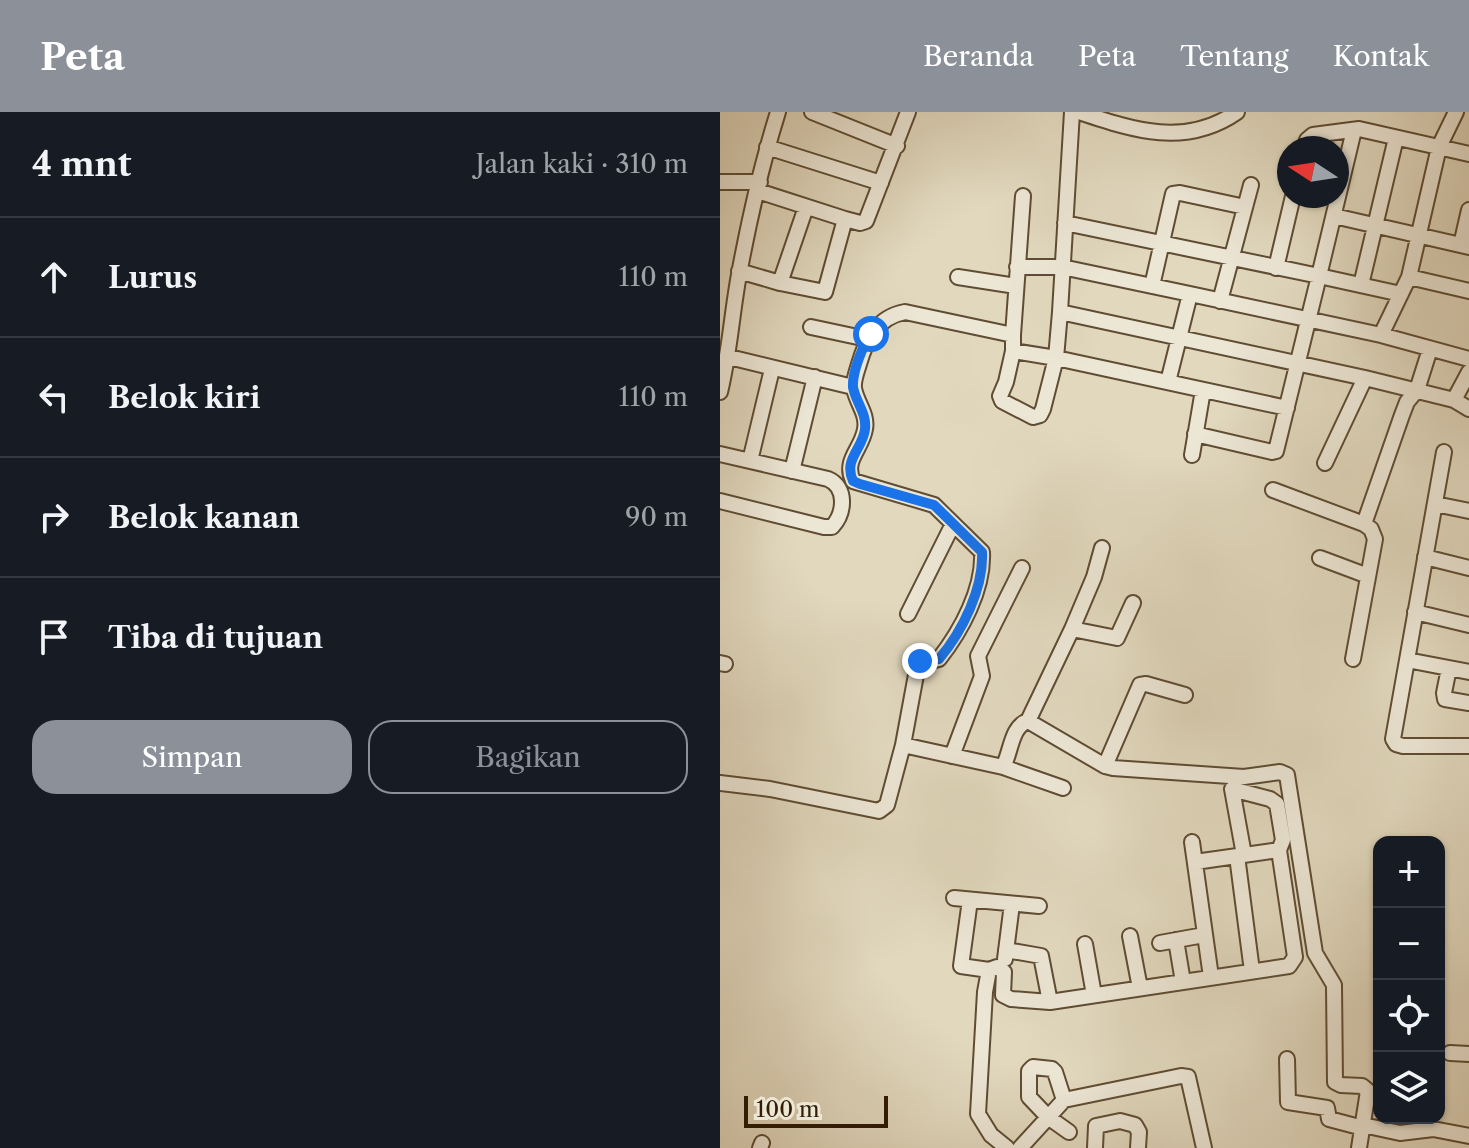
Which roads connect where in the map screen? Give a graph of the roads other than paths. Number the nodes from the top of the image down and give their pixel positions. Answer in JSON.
{"nodes":[{"id":1,"x":778,"y":112,"type":"edge"},
{"id":2,"x":812,"y":112,"type":"edge"},
{"id":3,"x":908,"y":112,"type":"edge"},
{"id":4,"x":1072,"y":112,"type":"edge"},
{"id":5,"x":1079,"y":112,"type":"edge"},
{"id":6,"x":1237,"y":112,"type":"edge"},
{"id":7,"x":1456,"y":112,"type":"edge"},
{"id":8,"x":1354,"y":130,"type":"junction"},
{"id":9,"x":1312,"y":136,"type":"edge"},
{"id":10,"x":1396,"y":138,"type":"junction"},
{"id":11,"x":897,"y":146,"type":"junction"},
{"id":12,"x":767,"y":147,"type":"junction"},
{"id":13,"x":1439,"y":147,"type":"junction"},
{"id":14,"x":1469,"y":154,"type":"edge"},
{"id":15,"x":720,"y":182,"type":"edge"},
{"id":16,"x":881,"y":183,"type":"junction"},
{"id":17,"x":1251,"y":185,"type":"dead end"},
{"id":18,"x":759,"y":186,"type":"junction"},
{"id":19,"x":1023,"y":196,"type":"dead end"},
{"id":20,"x":806,"y":207,"type":"junction"},
{"id":21,"x":1245,"y":207,"type":"junction"},
{"id":22,"x":1290,"y":208,"type":"edge"},
{"id":23,"x":1469,"y":210,"type":"edge"},
{"id":24,"x":1334,"y":216,"type":"junction"},
{"id":25,"x":845,"y":219,"type":"junction"},
{"id":26,"x":1065,"y":223,"type":"junction"},
{"id":27,"x":1377,"y":225,"type":"junction"},
{"id":28,"x":1419,"y":235,"type":"junction"},
{"id":29,"x":1162,"y":242,"type":"junction"},
{"id":30,"x":1465,"y":246,"type":"edge"},
{"id":31,"x":1232,"y":258,"type":"junction"},
{"id":32,"x":1017,"y":267,"type":"junction"},
{"id":33,"x":1062,"y":267,"type":"junction"},
{"id":34,"x":1276,"y":268,"type":"junction"},
{"id":35,"x":739,"y":271,"type":"junction"},
{"id":36,"x":1319,"y":276,"type":"junction"},
{"id":37,"x":958,"y":277,"type":"dead end"},
{"id":38,"x":1409,"y":277,"type":"junction"},
{"id":39,"x":780,"y":283,"type":"junction"},
{"id":40,"x":1361,"y":285,"type":"junction"},
{"id":41,"x":1016,"y":286,"type":"junction"},
{"id":42,"x":1152,"y":286,"type":"junction"},
{"id":43,"x":1469,"y":291,"type":"edge"},
{"id":44,"x":1190,"y":294,"type":"junction"},
{"id":45,"x":1401,"y":294,"type":"junction"},
{"id":46,"x":1220,"y":301,"type":"junction"},
{"id":47,"x":1060,"y":312,"type":"junction"},
{"id":48,"x":1308,"y":319,"type":"junction"},
{"id":49,"x":811,"y":327,"type":"dead end"},
{"id":50,"x":1013,"y":335,"type":"junction"},
{"id":51,"x":1381,"y":335,"type":"junction"},
{"id":52,"x":1178,"y":338,"type":"junction"},
{"id":53,"x":867,"y":339,"type":"junction"},
{"id":54,"x":1430,"y":349,"type":"junction"},
{"id":55,"x":1013,"y":351,"type":"junction"},
{"id":56,"x":1056,"y":358,"type":"junction"},
{"id":57,"x":1469,"y":359,"type":"edge"},
{"id":58,"x":1297,"y":363,"type":"junction"},
{"id":59,"x":725,"y":365,"type":"edge"},
{"id":60,"x":772,"y":369,"type":"junction"},
{"id":61,"x":1469,"y":372,"type":"edge"},
{"id":62,"x":815,"y":377,"type":"junction"},
{"id":63,"x":1365,"y":378,"type":"junction"},
{"id":64,"x":1168,"y":382,"type":"junction"},
{"id":65,"x":853,"y":387,"type":"junction"},
{"id":66,"x":1203,"y":390,"type":"junction"},
{"id":67,"x":1417,"y":390,"type":"junction"},
{"id":68,"x":720,"y":392,"type":"edge"},
{"id":69,"x":1454,"y":400,"type":"junction"},
{"id":70,"x":1287,"y":408,"type":"junction"},
{"id":71,"x":1469,"y":409,"type":"edge"},
{"id":72,"x":1195,"y":434,"type":"junction"},
{"id":73,"x":1444,"y":452,"type":"dead end"},
{"id":74,"x":720,"y":454,"type":"edge"},
{"id":75,"x":1192,"y":455,"type":"dead end"},
{"id":76,"x":750,"y":461,"type":"junction"},
{"id":77,"x":1325,"y":463,"type":"dead end"},
{"id":78,"x":792,"y":471,"type":"junction"},
{"id":79,"x":1273,"y":490,"type":"dead end"},
{"id":80,"x":720,"y":501,"type":"edge"},
{"id":81,"x":1435,"y":504,"type":"junction"},
{"id":82,"x":1469,"y":511,"type":"edge"},
{"id":83,"x":1364,"y":524,"type":"junction"},
{"id":84,"x":952,"y":526,"type":"junction"},
{"id":85,"x":1102,"y":548,"type":"dead end"},
{"id":86,"x":1425,"y":557,"type":"junction"},
{"id":87,"x":1320,"y":558,"type":"dead end"},
{"id":88,"x":1022,"y":568,"type":"dead end"},
{"id":89,"x":1469,"y":568,"type":"edge"},
{"id":90,"x":1368,"y":576,"type":"junction"},
{"id":91,"x":1133,"y":603,"type":"dead end"},
{"id":92,"x":1415,"y":612,"type":"junction"},
{"id":93,"x":908,"y":614,"type":"dead end"},
{"id":94,"x":1469,"y":625,"type":"edge"},
{"id":95,"x":1072,"y":629,"type":"junction"},
{"id":96,"x":1353,"y":659,"type":"dead end"},
{"id":97,"x":1407,"y":660,"type":"junction"},
{"id":98,"x":1449,"y":668,"type":"junction"},
{"id":99,"x":1469,"y":672,"type":"edge"},
{"id":100,"x":1185,"y":695,"type":"dead end"},
{"id":101,"x":1469,"y":703,"type":"edge"},
{"id":102,"x":1028,"y":721,"type":"junction"},
{"id":103,"x":903,"y":745,"type":"junction"},
{"id":104,"x":1469,"y":746,"type":"edge"},
{"id":105,"x":952,"y":756,"type":"junction"},
{"id":106,"x":1105,"y":766,"type":"junction"},
{"id":107,"x":1003,"y":767,"type":"junction"},
{"id":108,"x":720,"y":783,"type":"edge"},
{"id":109,"x":1063,"y":788,"type":"dead end"},
{"id":110,"x":1192,"y":842,"type":"dead end"},
{"id":111,"x":1279,"y":850,"type":"junction"},
{"id":112,"x":1241,"y":855,"type":"junction"},
{"id":113,"x":1195,"y":862,"type":"junction"},
{"id":114,"x":954,"y":898,"type":"dead end"},
{"id":115,"x":970,"y":900,"type":"junction"},
{"id":116,"x":1012,"y":904,"type":"junction"},
{"id":117,"x":1039,"y":906,"type":"dead end"},
{"id":118,"x":1204,"y":935,"type":"junction"},
{"id":119,"x":1130,"y":936,"type":"dead end"},
{"id":120,"x":1176,"y":940,"type":"junction"},
{"id":121,"x":1160,"y":943,"type":"dead end"},
{"id":122,"x":1085,"y":944,"type":"dead end"},
{"id":123,"x":1006,"y":950,"type":"junction"},
{"id":124,"x":996,"y":971,"type":"junction"},
{"id":125,"x":1252,"y":971,"type":"junction"},
{"id":126,"x":1211,"y":977,"type":"junction"},
{"id":127,"x":1183,"y":982,"type":"junction"},
{"id":128,"x":1140,"y":988,"type":"junction"},
{"id":129,"x":1094,"y":995,"type":"junction"},
{"id":130,"x":1050,"y":1002,"type":"junction"},
{"id":131,"x":1450,"y":1053,"type":"dead end"},
{"id":132,"x":1469,"y":1054,"type":"edge"},
{"id":133,"x":1287,"y":1059,"type":"dead end"},
{"id":134,"x":1064,"y":1100,"type":"junction"},
{"id":135,"x":1048,"y":1117,"type":"junction"},
{"id":136,"x":1363,"y":1126,"type":"junction"},
{"id":137,"x":1448,"y":1131,"type":"junction"},
{"id":138,"x":1069,"y":1132,"type":"dead end"},
{"id":139,"x":1469,"y":1136,"type":"edge"},
{"id":140,"x":1007,"y":1148,"type":"edge"},
{"id":141,"x":1020,"y":1148,"type":"edge"},
{"id":142,"x":1095,"y":1148,"type":"edge"},
{"id":143,"x":1138,"y":1148,"type":"edge"},
{"id":144,"x":1204,"y":1148,"type":"edge"},
{"id":145,"x":1359,"y":1148,"type":"edge"},
{"id":146,"x":1447,"y":1148,"type":"edge"}],
"edges":[{"from":1,"to":12,"type":"street"},
{"from":2,"to":11,"type":"street"},
{"from":3,"to":11,"type":"street"},
{"from":4,"to":26,"type":"street"},
{"from":5,"to":6,"type":"street"},
{"from":7,"to":13,"type":"street"},
{"from":8,"to":9,"type":"street"},
{"from":8,"to":10,"type":"street"},
{"from":8,"to":24,"type":"street"},
{"from":10,"to":13,"type":"street"},
{"from":10,"to":27,"type":"street"},
{"from":11,"to":16,"type":"street"},
{"from":12,"to":16,"type":"street"},
{"from":12,"to":18,"type":"street"},
{"from":13,"to":14,"type":"street"},
{"from":13,"to":28,"type":"street"},
{"from":15,"to":18,"type":"street"},
{"from":16,"to":25,"type":"street"},
{"from":17,"to":21,"type":"street"},
{"from":18,"to":20,"type":"street"},
{"from":18,"to":35,"type":"street"},
{"from":19,"to":32,"type":"street"},
{"from":20,"to":25,"type":"street"},
{"from":20,"to":39,"type":"street"},
{"from":21,"to":29,"type":"street"},
{"from":21,"to":31,"type":"street"},
{"from":22,"to":34,"type":"street"},
{"from":23,"to":30,"type":"street"},
{"from":24,"to":27,"type":"street"},
{"from":24,"to":36,"type":"street"},
{"from":25,"to":39,"type":"street"},
{"from":26,"to":29,"type":"street"},
{"from":26,"to":33,"type":"street"},
{"from":27,"to":28,"type":"street"},
{"from":27,"to":40,"type":"street"},
{"from":28,"to":30,"type":"street"},
{"from":28,"to":38,"type":"street"},
{"from":29,"to":31,"type":"street"},
{"from":29,"to":42,"type":"street"},
{"from":31,"to":34,"type":"street"},
{"from":31,"to":46,"type":"street"},
{"from":32,"to":33,"type":"street"},
{"from":32,"to":41,"type":"street"},
{"from":33,"to":42,"type":"street"},
{"from":33,"to":47,"type":"street"},
{"from":34,"to":36,"type":"street"},
{"from":35,"to":39,"type":"street"},
{"from":35,"to":59,"type":"street"},
{"from":36,"to":40,"type":"street"},
{"from":36,"to":48,"type":"street"},
{"from":37,"to":41,"type":"street"},
{"from":38,"to":43,"type":"street"},
{"from":38,"to":45,"type":"street"},
{"from":40,"to":45,"type":"street"},
{"from":41,"to":50,"type":"street"},
{"from":42,"to":44,"type":"street"},
{"from":44,"to":46,"type":"street"},
{"from":44,"to":52,"type":"street"},
{"from":45,"to":51,"type":"street"},
{"from":46,"to":48,"type":"street"},
{"from":47,"to":52,"type":"street"},
{"from":47,"to":56,"type":"street"},
{"from":48,"to":51,"type":"street"},
{"from":48,"to":58,"type":"street"},
{"from":49,"to":53,"type":"street"},
{"from":50,"to":53,"type":"street"},
{"from":50,"to":55,"type":"street"},
{"from":51,"to":54,"type":"street"},
{"from":52,"to":58,"type":"street"},
{"from":52,"to":64,"type":"street"},
{"from":53,"to":65,"type":"street"},
{"from":54,"to":57,"type":"street"},
{"from":54,"to":67,"type":"street"},
{"from":55,"to":56,"type":"street"},
{"from":55,"to":56,"type":"street"},
{"from":56,"to":64,"type":"street"},
{"from":58,"to":63,"type":"street"},
{"from":58,"to":70,"type":"street"},
{"from":59,"to":60,"type":"street"},
{"from":59,"to":68,"type":"street"},
{"from":60,"to":62,"type":"street"},
{"from":60,"to":76,"type":"street"},
{"from":61,"to":69,"type":"street"},
{"from":62,"to":65,"type":"street"},
{"from":62,"to":78,"type":"street"},
{"from":63,"to":67,"type":"street"},
{"from":63,"to":77,"type":"street"},
{"from":64,"to":66,"type":"street"},
{"from":65,"to":84,"type":"street"},
{"from":66,"to":70,"type":"street"},
{"from":66,"to":72,"type":"street"},
{"from":67,"to":69,"type":"street"},
{"from":67,"to":83,"type":"street"},
{"from":69,"to":71,"type":"street"},
{"from":70,"to":72,"type":"street"},
{"from":72,"to":75,"type":"street"},
{"from":73,"to":81,"type":"street"},
{"from":74,"to":76,"type":"street"},
{"from":76,"to":78,"type":"street"},
{"from":78,"to":80,"type":"street"},
{"from":79,"to":83,"type":"street"},
{"from":81,"to":82,"type":"street"},
{"from":81,"to":86,"type":"street"},
{"from":83,"to":90,"type":"street"},
{"from":84,"to":93,"type":"street"},
{"from":84,"to":103,"type":"street"},
{"from":85,"to":95,"type":"street"},
{"from":86,"to":89,"type":"street"},
{"from":86,"to":92,"type":"street"},
{"from":87,"to":90,"type":"street"},
{"from":88,"to":105,"type":"street"},
{"from":90,"to":96,"type":"street"},
{"from":91,"to":95,"type":"street"},
{"from":92,"to":94,"type":"street"},
{"from":92,"to":97,"type":"street"},
{"from":95,"to":102,"type":"street"},
{"from":97,"to":98,"type":"street"},
{"from":97,"to":104,"type":"street"},
{"from":98,"to":99,"type":"street"},
{"from":98,"to":101,"type":"street"},
{"from":100,"to":106,"type":"street"},
{"from":102,"to":106,"type":"street"},
{"from":102,"to":107,"type":"street"},
{"from":103,"to":105,"type":"street"},
{"from":103,"to":108,"type":"street"},
{"from":105,"to":107,"type":"street"},
{"from":106,"to":136,"type":"street"},
{"from":107,"to":109,"type":"street"},
{"from":110,"to":113,"type":"street"},
{"from":111,"to":112,"type":"street"},
{"from":111,"to":112,"type":"street"},
{"from":111,"to":125,"type":"street"},
{"from":112,"to":113,"type":"street"},
{"from":112,"to":125,"type":"street"},
{"from":113,"to":118,"type":"street"},
{"from":114,"to":115,"type":"street"},
{"from":115,"to":116,"type":"street"},
{"from":115,"to":124,"type":"street"},
{"from":116,"to":117,"type":"street"},
{"from":116,"to":123,"type":"street"},
{"from":118,"to":120,"type":"street"},
{"from":118,"to":126,"type":"street"},
{"from":119,"to":128,"type":"street"},
{"from":120,"to":121,"type":"street"},
{"from":120,"to":127,"type":"street"},
{"from":122,"to":129,"type":"street"},
{"from":123,"to":124,"type":"street"},
{"from":123,"to":130,"type":"street"},
{"from":124,"to":130,"type":"street"},
{"from":124,"to":140,"type":"street"},
{"from":125,"to":126,"type":"street"},
{"from":126,"to":127,"type":"street"},
{"from":127,"to":128,"type":"street"},
{"from":128,"to":129,"type":"street"},
{"from":129,"to":130,"type":"street"},
{"from":131,"to":132,"type":"street"},
{"from":133,"to":136,"type":"street"},
{"from":134,"to":135,"type":"street"},
{"from":134,"to":135,"type":"street"},
{"from":134,"to":144,"type":"street"},
{"from":135,"to":138,"type":"street"},
{"from":135,"to":141,"type":"street"},
{"from":136,"to":137,"type":"street"},
{"from":136,"to":145,"type":"street"},
{"from":137,"to":139,"type":"street"},
{"from":137,"to":146,"type":"street"},
{"from":142,"to":143,"type":"street"}]}
